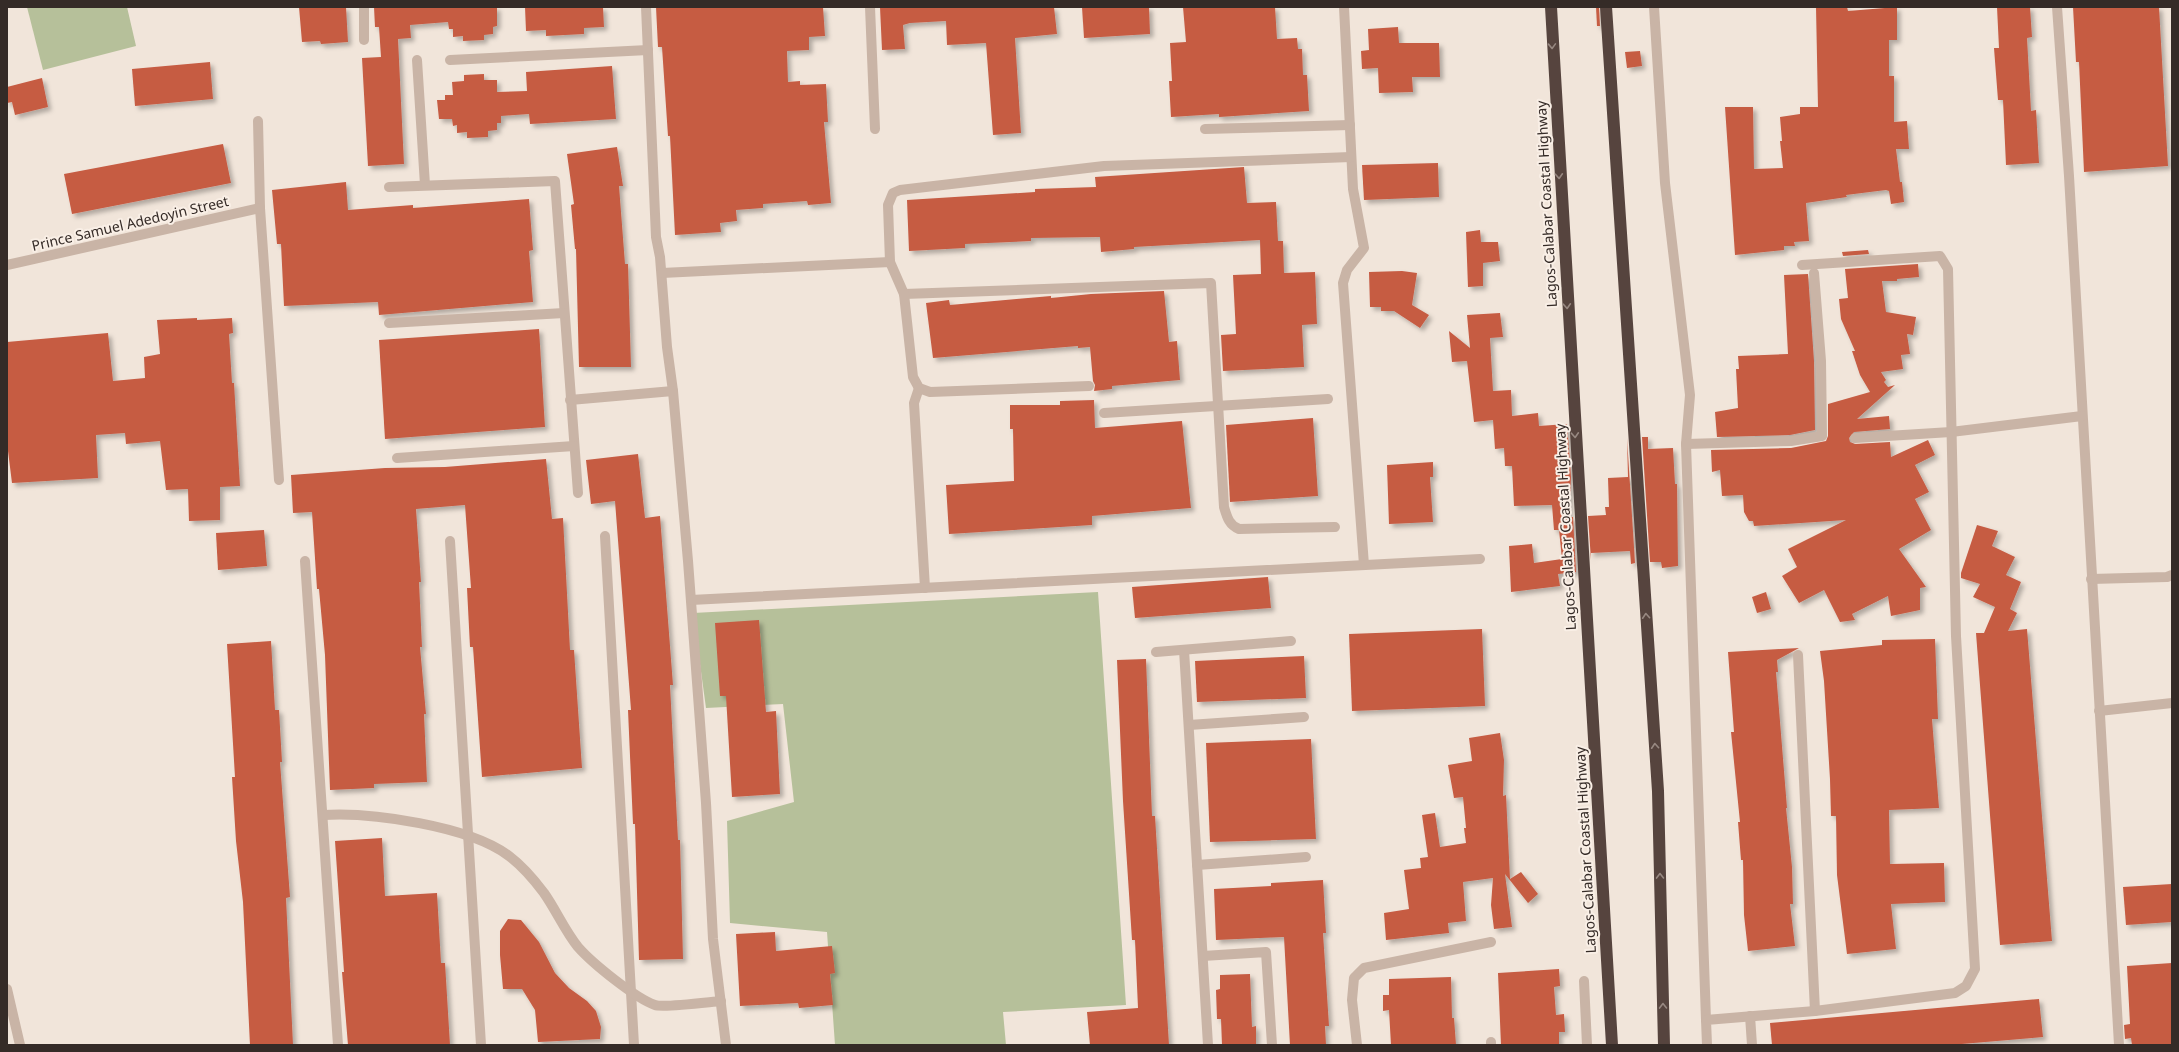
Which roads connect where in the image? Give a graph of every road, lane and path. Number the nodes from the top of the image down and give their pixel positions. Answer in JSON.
{"nodes":[{"id":1,"x":364,"y":7,"type":"edge"},
{"id":2,"x":646,"y":7,"type":"edge"},
{"id":3,"x":870,"y":7,"type":"edge"},
{"id":4,"x":1344,"y":7,"type":"edge"},
{"id":5,"x":1551,"y":7,"type":"edge"},
{"id":6,"x":1606,"y":7,"type":"edge"},
{"id":7,"x":1654,"y":7,"type":"edge"},
{"id":8,"x":2057,"y":7,"type":"edge"},
{"id":9,"x":364,"y":40,"type":"dead end"},
{"id":10,"x":648,"y":50,"type":"junction"},
{"id":11,"x":417,"y":60,"type":"dead end"},
{"id":12,"x":450,"y":60,"type":"dead end"},
{"id":13,"x":258,"y":121,"type":"dead end"},
{"id":14,"x":1350,"y":125,"type":"junction"},
{"id":15,"x":875,"y":129,"type":"dead end"},
{"id":16,"x":1205,"y":129,"type":"dead end"},
{"id":17,"x":1351,"y":157,"type":"junction"},
{"id":18,"x":425,"y":185,"type":"junction"},
{"id":19,"x":389,"y":187,"type":"dead end"},
{"id":20,"x":260,"y":208,"type":"junction"},
{"id":21,"x":890,"y":262,"type":"junction"},
{"id":22,"x":7,"y":265,"type":"edge"},
{"id":23,"x":1802,"y":265,"type":"dead end"},
{"id":24,"x":662,"y":273,"type":"junction"},
{"id":25,"x":1814,"y":273,"type":"dead end"},
{"id":26,"x":904,"y":294,"type":"junction"},
{"id":27,"x":564,"y":313,"type":"junction"},
{"id":28,"x":389,"y":323,"type":"dead end"},
{"id":29,"x":1089,"y":386,"type":"dead end"},
{"id":30,"x":919,"y":388,"type":"junction"},
{"id":31,"x":673,"y":391,"type":"junction"},
{"id":32,"x":1328,"y":399,"type":"dead end"},
{"id":33,"x":570,"y":400,"type":"junction"},
{"id":34,"x":1217,"y":407,"type":"junction"},
{"id":35,"x":1104,"y":413,"type":"dead end"},
{"id":36,"x":2082,"y":416,"type":"junction"},
{"id":37,"x":1950,"y":432,"type":"junction"},
{"id":38,"x":1855,"y":438,"type":"dead end"},
{"id":39,"x":1686,"y":444,"type":"junction"},
{"id":40,"x":574,"y":446,"type":"junction"},
{"id":41,"x":397,"y":458,"type":"dead end"},
{"id":42,"x":279,"y":480,"type":"dead end"},
{"id":43,"x":578,"y":493,"type":"dead end"},
{"id":44,"x":1336,"y":527,"type":"dead end"},
{"id":45,"x":604,"y":536,"type":"dead end"},
{"id":46,"x":450,"y":541,"type":"dead end"},
{"id":47,"x":1480,"y":559,"type":"dead end"},
{"id":48,"x":305,"y":561,"type":"dead end"},
{"id":49,"x":1364,"y":565,"type":"junction"},
{"id":50,"x":2172,"y":575,"type":"edge"},
{"id":51,"x":2091,"y":579,"type":"junction"},
{"id":52,"x":925,"y":588,"type":"junction"},
{"id":53,"x":691,"y":600,"type":"junction"},
{"id":54,"x":1291,"y":641,"type":"dead end"},
{"id":55,"x":1184,"y":650,"type":"junction"},
{"id":56,"x":1156,"y":652,"type":"dead end"},
{"id":57,"x":1798,"y":655,"type":"dead end"},
{"id":58,"x":2172,"y":703,"type":"edge"},
{"id":59,"x":2099,"y":711,"type":"junction"},
{"id":60,"x":1304,"y":717,"type":"dead end"},
{"id":61,"x":1189,"y":725,"type":"junction"},
{"id":62,"x":323,"y":815,"type":"junction"},
{"id":63,"x":469,"y":838,"type":"junction"},
{"id":64,"x":1306,"y":857,"type":"dead end"},
{"id":65,"x":1197,"y":865,"type":"junction"},
{"id":66,"x":1491,"y":942,"type":"dead end"},
{"id":67,"x":1203,"y":956,"type":"junction"},
{"id":68,"x":1584,"y":981,"type":"dead end"},
{"id":69,"x":7,"y":989,"type":"edge"},
{"id":70,"x":630,"y":993,"type":"junction"},
{"id":71,"x":721,"y":1001,"type":"junction"},
{"id":72,"x":1815,"y":1011,"type":"junction"},
{"id":73,"x":1750,"y":1016,"type":"junction"},
{"id":74,"x":1706,"y":1020,"type":"junction"},
{"id":75,"x":20,"y":1045,"type":"edge"},
{"id":76,"x":338,"y":1045,"type":"edge"},
{"id":77,"x":482,"y":1045,"type":"edge"},
{"id":78,"x":634,"y":1045,"type":"edge"},
{"id":79,"x":726,"y":1045,"type":"edge"},
{"id":80,"x":1208,"y":1045,"type":"edge"},
{"id":81,"x":1272,"y":1045,"type":"edge"},
{"id":82,"x":1357,"y":1045,"type":"edge"},
{"id":83,"x":1587,"y":1045,"type":"edge"},
{"id":84,"x":1612,"y":1045,"type":"edge"},
{"id":85,"x":1664,"y":1045,"type":"edge"},
{"id":86,"x":1707,"y":1045,"type":"edge"},
{"id":87,"x":1752,"y":1045,"type":"edge"},
{"id":88,"x":2119,"y":1045,"type":"edge"}],
"edges":[{"from":1,"to":9,"type":"street"},
{"from":2,"to":10,"type":"street"},
{"from":3,"to":15,"type":"street"},
{"from":4,"to":14,"type":"street"},
{"from":5,"to":84,"type":"highway","name":"Lagos-Calabar Coastal Highway","one_way":true},
{"from":85,"to":6,"type":"highway","one_way":true},
{"from":7,"to":39,"type":"street"},
{"from":8,"to":36,"type":"street"},
{"from":10,"to":12,"type":"street"},
{"from":10,"to":24,"type":"street"},
{"from":11,"to":18,"type":"street"},
{"from":13,"to":20,"type":"street"},
{"from":14,"to":16,"type":"street"},
{"from":14,"to":17,"type":"street"},
{"from":17,"to":21,"type":"street"},
{"from":17,"to":49,"type":"street"},
{"from":18,"to":19,"type":"street"},
{"from":18,"to":27,"type":"street"},
{"from":20,"to":22,"type":"street","name":"Prince Samuel Adedoyin Street"},
{"from":20,"to":42,"type":"street"},
{"from":21,"to":24,"type":"street"},
{"from":21,"to":26,"type":"street"},
{"from":23,"to":37,"type":"street"},
{"from":24,"to":31,"type":"street"},
{"from":25,"to":39,"type":"street"},
{"from":26,"to":30,"type":"street"},
{"from":26,"to":34,"type":"street"},
{"from":27,"to":28,"type":"street"},
{"from":27,"to":33,"type":"street"},
{"from":29,"to":30,"type":"street"},
{"from":30,"to":52,"type":"street"},
{"from":31,"to":33,"type":"street"},
{"from":31,"to":53,"type":"street"},
{"from":32,"to":34,"type":"street"},
{"from":33,"to":40,"type":"street"},
{"from":34,"to":35,"type":"street"},
{"from":34,"to":44,"type":"street"},
{"from":36,"to":37,"type":"street"},
{"from":36,"to":51,"type":"street"},
{"from":37,"to":38,"type":"street"},
{"from":37,"to":72,"type":"street"},
{"from":39,"to":74,"type":"street"},
{"from":40,"to":41,"type":"street"},
{"from":40,"to":43,"type":"street"},
{"from":45,"to":70,"type":"street"},
{"from":46,"to":63,"type":"street"},
{"from":47,"to":49,"type":"street"},
{"from":48,"to":62,"type":"street"},
{"from":49,"to":52,"type":"street"},
{"from":50,"to":51,"type":"street"},
{"from":51,"to":59,"type":"street"},
{"from":52,"to":53,"type":"street"},
{"from":53,"to":71,"type":"street"},
{"from":54,"to":55,"type":"street"},
{"from":55,"to":56,"type":"street"},
{"from":55,"to":61,"type":"street"},
{"from":57,"to":72,"type":"street"},
{"from":58,"to":59,"type":"street"},
{"from":59,"to":88,"type":"street"},
{"from":60,"to":61,"type":"street"},
{"from":61,"to":65,"type":"street"},
{"from":62,"to":63,"type":"street"},
{"from":62,"to":76,"type":"street"},
{"from":63,"to":70,"type":"street"},
{"from":63,"to":77,"type":"street"},
{"from":64,"to":65,"type":"street"},
{"from":65,"to":67,"type":"street"},
{"from":66,"to":82,"type":"street"},
{"from":67,"to":80,"type":"street"},
{"from":67,"to":81,"type":"street"},
{"from":68,"to":83,"type":"street"},
{"from":69,"to":75,"type":"street"},
{"from":70,"to":71,"type":"street"},
{"from":70,"to":78,"type":"street"},
{"from":71,"to":79,"type":"street"},
{"from":72,"to":73,"type":"street"},
{"from":73,"to":74,"type":"street"},
{"from":73,"to":87,"type":"street"},
{"from":74,"to":86,"type":"street"}]}
